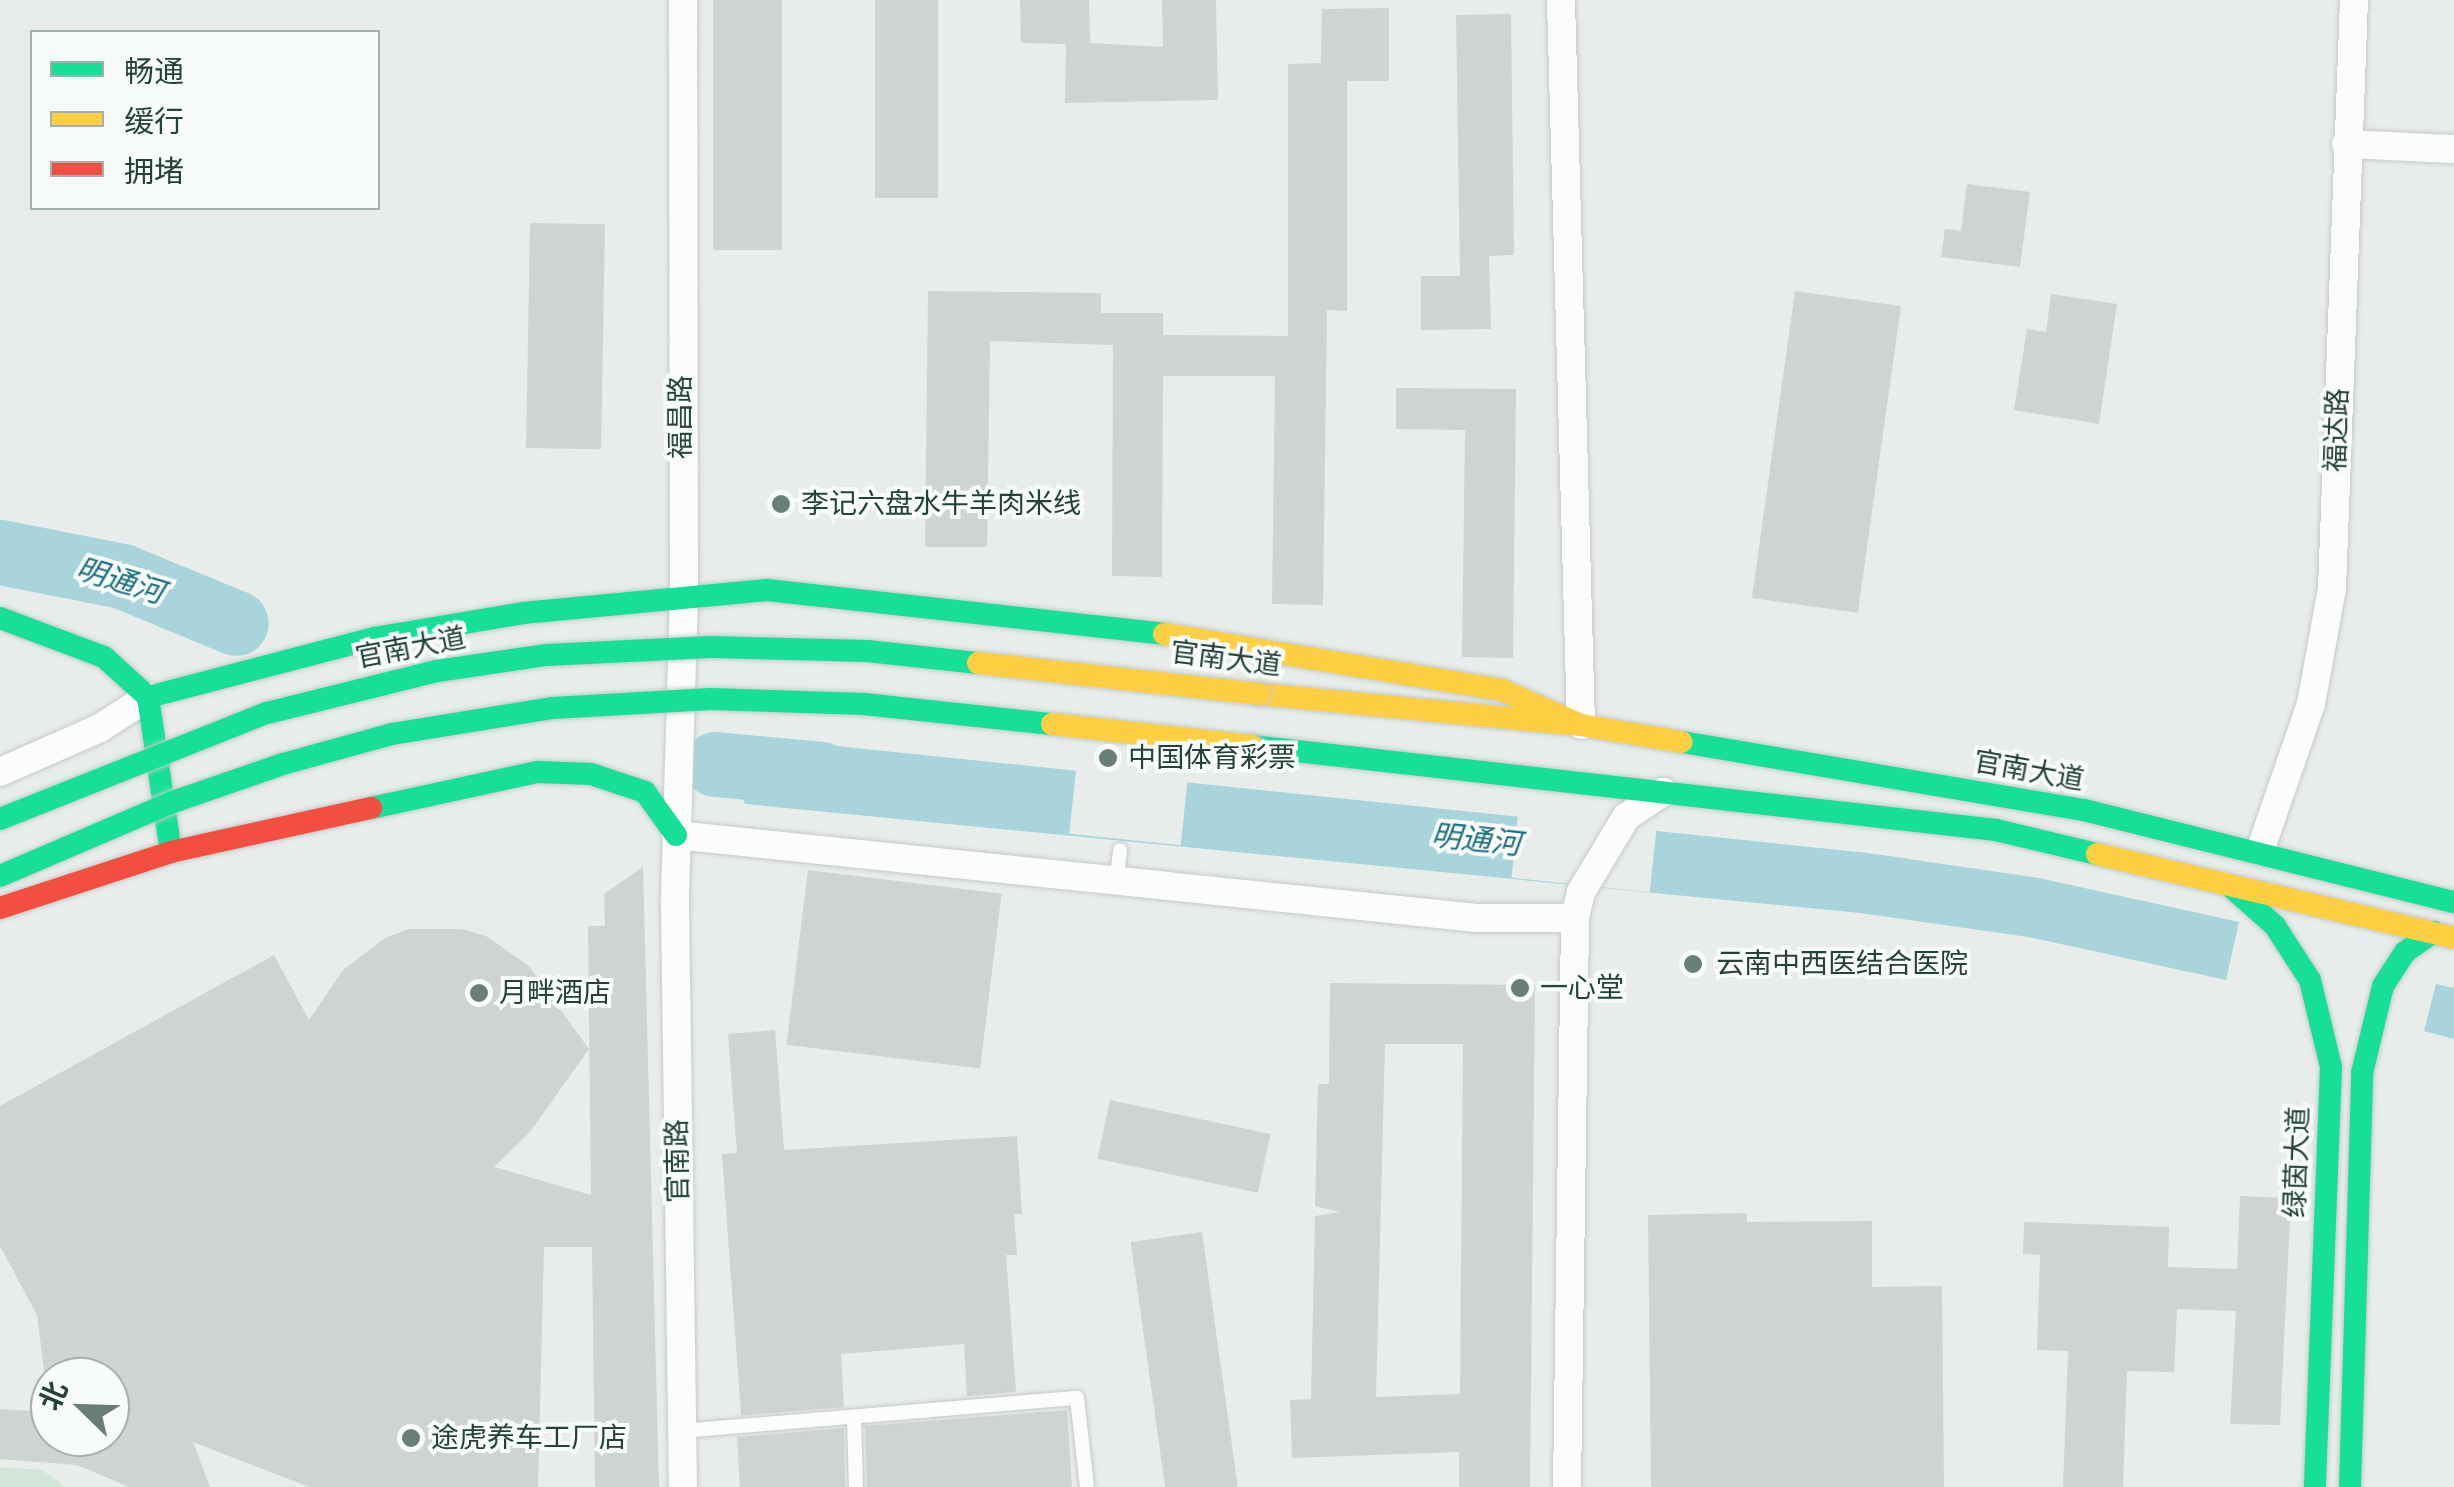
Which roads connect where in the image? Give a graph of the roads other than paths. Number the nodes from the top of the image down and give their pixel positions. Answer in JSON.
{"nodes":[{"id":1,"x":683,"y":0,"type":"edge"},
{"id":2,"x":1561,"y":0,"type":"edge"},
{"id":3,"x":2354,"y":0,"type":"edge"},
{"id":4,"x":2346,"y":144,"type":"junction"},
{"id":5,"x":2454,"y":149,"type":"edge"},
{"id":6,"x":684,"y":594,"type":"junction"},
{"id":7,"x":0,"y":618,"type":"edge"},
{"id":8,"x":148,"y":696,"type":"junction"},
{"id":9,"x":1581,"y":725,"type":"junction"},
{"id":10,"x":0,"y":772,"type":"edge"},
{"id":11,"x":1668,"y":790,"type":"junction"},
{"id":12,"x":0,"y":818,"type":"edge"},
{"id":13,"x":676,"y":834,"type":"junction"},
{"id":14,"x":1120,"y":850,"type":"dead end"},
{"id":15,"x":2260,"y":851,"type":"junction"},
{"id":16,"x":170,"y":852,"type":"junction"},
{"id":17,"x":0,"y":876,"type":"edge"},
{"id":18,"x":2218,"y":878,"type":"junction"},
{"id":19,"x":1116,"y":884,"type":"junction"},
{"id":20,"x":2454,"y":902,"type":"edge"},
{"id":21,"x":1578,"y":905,"type":"junction"},
{"id":22,"x":0,"y":908,"type":"edge"},
{"id":23,"x":2444,"y":935,"type":"edge"},
{"id":24,"x":854,"y":1418,"type":"junction"},
{"id":25,"x":682,"y":1431,"type":"junction"},
{"id":26,"x":684,"y":1487,"type":"edge"},
{"id":27,"x":856,"y":1487,"type":"edge"},
{"id":28,"x":1087,"y":1487,"type":"edge"},
{"id":29,"x":1567,"y":1487,"type":"edge"},
{"id":30,"x":2315,"y":1487,"type":"edge"},
{"id":31,"x":2350,"y":1487,"type":"edge"}],
"edges":[{"from":1,"to":6,"type":"street","name":"福昌路"},
{"from":2,"to":9,"type":"street"},
{"from":3,"to":4,"type":"street","name":"福达路"},
{"from":4,"to":5,"type":"street"},
{"from":4,"to":15,"type":"street","name":"福达路"},
{"from":6,"to":8,"type":"main road"},
{"from":6,"to":9,"type":"main road"},
{"from":6,"to":13,"type":"street","name":"福昌路"},
{"from":7,"to":8,"type":"main road"},
{"from":8,"to":10,"type":"street"},
{"from":8,"to":16,"type":"main road"},
{"from":9,"to":12,"type":"main road","name":"官南大道","bridge":true},
{"from":9,"to":15,"type":"main road","name":"官南大道"},
{"from":11,"to":17,"type":"main road","bridge":true},
{"from":11,"to":18,"type":"main road"},
{"from":11,"to":21,"type":"street"},
{"from":13,"to":16,"type":"main road"},
{"from":13,"to":19,"type":"street"},
{"from":13,"to":25,"type":"street","name":"官南路"},
{"from":14,"to":19,"type":"lane"},
{"from":15,"to":20,"type":"main road","name":"官南大道"},
{"from":16,"to":22,"type":"main road"},
{"from":18,"to":23,"type":"main road"},
{"from":18,"to":30,"type":"main road","name":"绿茵大道"},
{"from":19,"to":21,"type":"street"},
{"from":21,"to":29,"type":"street"},
{"from":23,"to":31,"type":"main road"},
{"from":24,"to":25,"type":"lane"},
{"from":24,"to":27,"type":"lane"},
{"from":24,"to":28,"type":"lane"},
{"from":25,"to":26,"type":"street","name":"官南路"}]}
